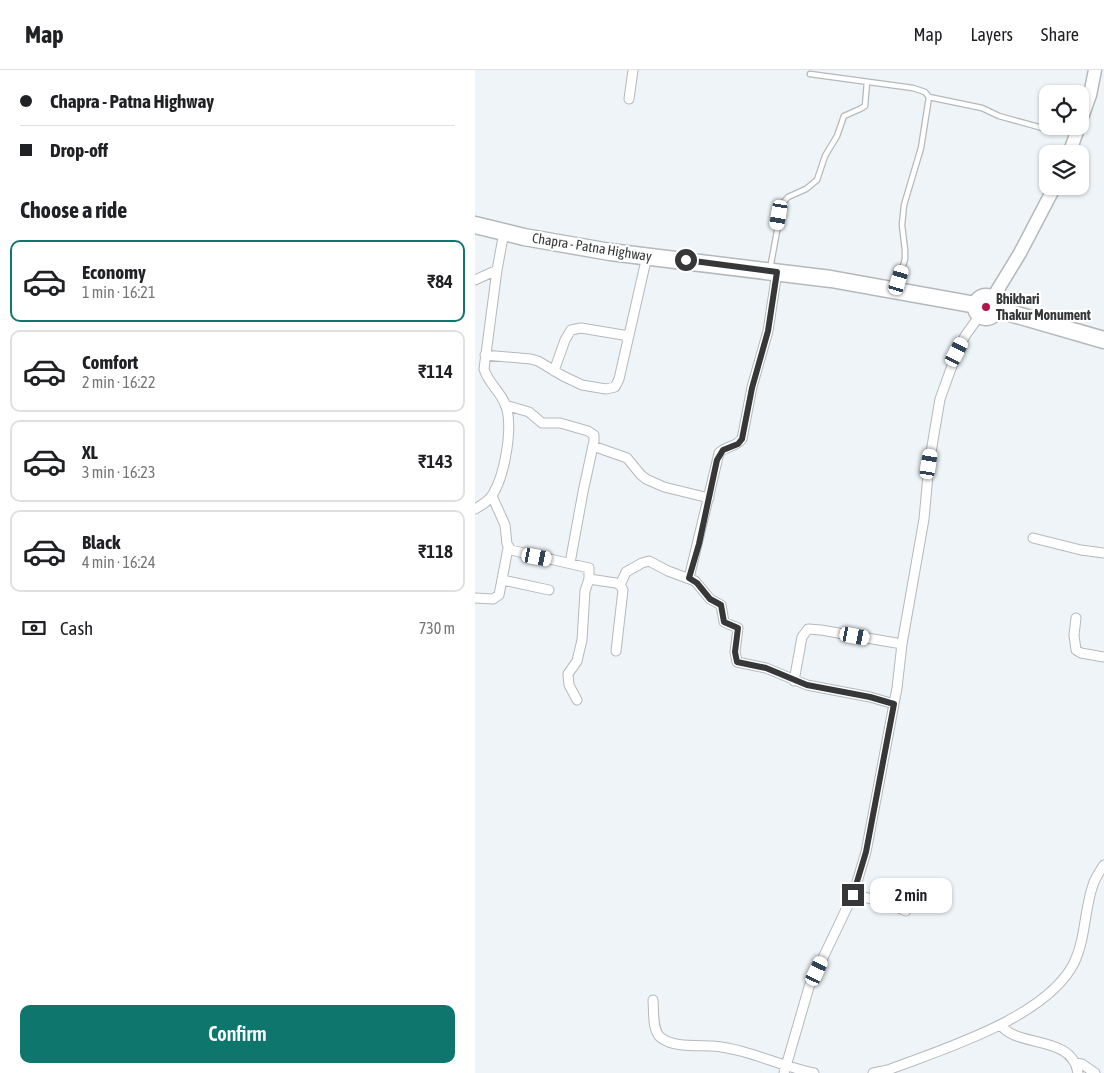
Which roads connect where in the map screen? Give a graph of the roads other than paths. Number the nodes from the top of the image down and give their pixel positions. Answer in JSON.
{"nodes":[{"id":1,"x":633,"y":70,"type":"edge"},
{"id":2,"x":1095,"y":70,"type":"edge"},
{"id":3,"x":810,"y":74,"type":"dead end"},
{"id":4,"x":867,"y":82,"type":"junction"},
{"id":5,"x":1089,"y":95,"type":"edge"},
{"id":6,"x":929,"y":97,"type":"junction"},
{"id":7,"x":629,"y":99,"type":"dead end"},
{"id":8,"x":1039,"y":127,"type":"edge"},
{"id":9,"x":1050,"y":195,"type":"edge"},
{"id":10,"x":475,"y":226,"type":"edge"},
{"id":11,"x":503,"y":232,"type":"junction"},
{"id":12,"x":647,"y":256,"type":"junction"},
{"id":13,"x":497,"y":270,"type":"junction"},
{"id":14,"x":773,"y":271,"type":"junction"},
{"id":15,"x":475,"y":280,"type":"edge"},
{"id":16,"x":896,"y":290,"type":"junction"},
{"id":17,"x":986,"y":307,"type":"junction"},
{"id":18,"x":629,"y":336,"type":"junction"},
{"id":19,"x":1104,"y":340,"type":"edge"},
{"id":20,"x":485,"y":355,"type":"junction"},
{"id":21,"x":554,"y":371,"type":"junction"},
{"id":22,"x":505,"y":405,"type":"junction"},
{"id":23,"x":593,"y":446,"type":"junction"},
{"id":24,"x":492,"y":496,"type":"junction"},
{"id":25,"x":709,"y":498,"type":"junction"},
{"id":26,"x":475,"y":509,"type":"edge"},
{"id":27,"x":1033,"y":538,"type":"dead end"},
{"id":28,"x":508,"y":548,"type":"junction"},
{"id":29,"x":1104,"y":553,"type":"edge"},
{"id":30,"x":570,"y":563,"type":"junction"},
{"id":31,"x":689,"y":578,"type":"junction"},
{"id":32,"x":589,"y":579,"type":"junction"},
{"id":33,"x":503,"y":580,"type":"junction"},
{"id":34,"x":620,"y":585,"type":"junction"},
{"id":35,"x":549,"y":590,"type":"dead end"},
{"id":36,"x":475,"y":598,"type":"edge"},
{"id":37,"x":1076,"y":618,"type":"dead end"},
{"id":38,"x":902,"y":644,"type":"junction"},
{"id":39,"x":616,"y":651,"type":"dead end"},
{"id":40,"x":1104,"y":657,"type":"edge"},
{"id":41,"x":794,"y":681,"type":"junction"},
{"id":42,"x":577,"y":700,"type":"dead end"},
{"id":43,"x":894,"y":704,"type":"junction"},
{"id":44,"x":1104,"y":865,"type":"edge"},
{"id":45,"x":853,"y":895,"type":"junction"},
{"id":46,"x":906,"y":911,"type":"dead end"},
{"id":47,"x":653,"y":1000,"type":"dead end"},
{"id":48,"x":1001,"y":1026,"type":"junction"},
{"id":49,"x":1075,"y":1063,"type":"junction"},
{"id":50,"x":785,"y":1070,"type":"edge"},
{"id":51,"x":813,"y":1073,"type":"edge"},
{"id":52,"x":873,"y":1073,"type":"edge"},
{"id":53,"x":1078,"y":1073,"type":"edge"},
{"id":54,"x":1095,"y":1073,"type":"edge"}],
"edges":[{"from":1,"to":7,"type":"street"},
{"from":2,"to":5,"type":"street"},
{"from":3,"to":4,"type":"lane"},
{"from":4,"to":6,"type":"lane"},
{"from":4,"to":14,"type":"lane"},
{"from":6,"to":8,"type":"lane"},
{"from":6,"to":16,"type":"lane"},
{"from":9,"to":17,"type":"street"},
{"from":10,"to":11,"type":"highway","name":"Chapra - Patna Highway"},
{"from":11,"to":12,"type":"highway","name":"Chapra - Patna Highway"},
{"from":11,"to":13,"type":"street"},
{"from":12,"to":14,"type":"highway","name":"Chapra - Patna Highway"},
{"from":12,"to":18,"type":"street"},
{"from":13,"to":15,"type":"street"},
{"from":13,"to":20,"type":"street"},
{"from":14,"to":16,"type":"highway","name":"Chapra - Patna Highway"},
{"from":14,"to":25,"type":"street"},
{"from":16,"to":17,"type":"highway","name":"Chapra - Patna Highway"},
{"from":17,"to":19,"type":"highway","name":"Chapra - Patna Highway"},
{"from":17,"to":38,"type":"street"},
{"from":18,"to":21,"type":"street"},
{"from":18,"to":21,"type":"street"},
{"from":20,"to":21,"type":"street"},
{"from":20,"to":22,"type":"street"},
{"from":22,"to":23,"type":"street"},
{"from":22,"to":24,"type":"street"},
{"from":23,"to":25,"type":"street"},
{"from":23,"to":30,"type":"street"},
{"from":24,"to":26,"type":"street"},
{"from":24,"to":28,"type":"street"},
{"from":25,"to":31,"type":"street"},
{"from":27,"to":29,"type":"street"},
{"from":28,"to":30,"type":"street"},
{"from":28,"to":33,"type":"street"},
{"from":30,"to":32,"type":"street"},
{"from":31,"to":34,"type":"street"},
{"from":31,"to":41,"type":"street"},
{"from":32,"to":34,"type":"street"},
{"from":32,"to":42,"type":"street"},
{"from":33,"to":35,"type":"street"},
{"from":33,"to":36,"type":"street"},
{"from":34,"to":39,"type":"street"},
{"from":37,"to":40,"type":"street"},
{"from":38,"to":41,"type":"street"},
{"from":38,"to":43,"type":"street"},
{"from":41,"to":43,"type":"street"},
{"from":43,"to":45,"type":"street"},
{"from":44,"to":48,"type":"street"},
{"from":45,"to":46,"type":"street"},
{"from":45,"to":50,"type":"street"},
{"from":47,"to":50,"type":"street"},
{"from":48,"to":49,"type":"street"},
{"from":48,"to":52,"type":"street"},
{"from":49,"to":53,"type":"street"},
{"from":49,"to":54,"type":"street"},
{"from":50,"to":51,"type":"street"}]}
